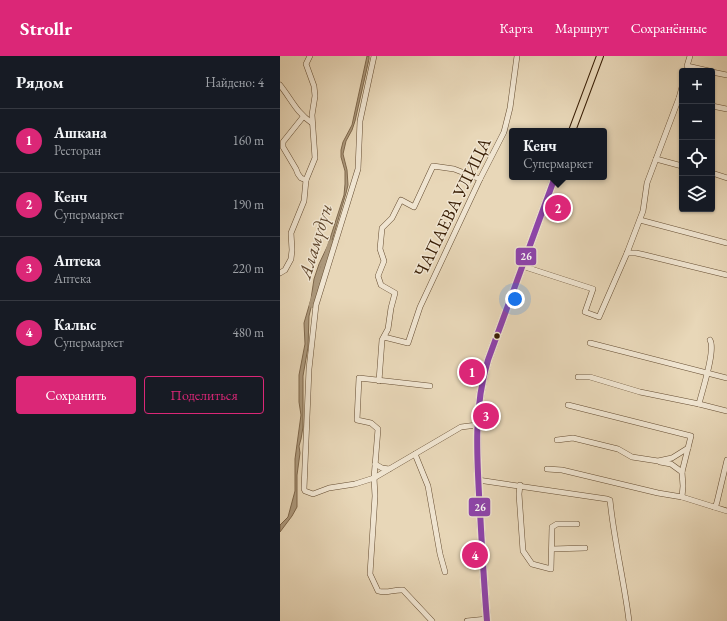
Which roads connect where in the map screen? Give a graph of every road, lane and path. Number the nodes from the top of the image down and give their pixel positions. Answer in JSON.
{"nodes":[{"id":1,"x":310,"y":56,"type":"edge"},
{"id":2,"x":374,"y":56,"type":"edge"},
{"id":3,"x":517,"y":56,"type":"edge"},
{"id":4,"x":600,"y":56,"type":"edge"},
{"id":5,"x":690,"y":56,"type":"edge"},
{"id":6,"x":687,"y":68,"type":"edge"},
{"id":7,"x":715,"y":72,"type":"edge"},
{"id":8,"x":727,"y":75,"type":"edge"},
{"id":9,"x":280,"y":85,"type":"edge"},
{"id":10,"x":679,"y":103,"type":"edge"},
{"id":11,"x":715,"y":107,"type":"edge"},
{"id":12,"x":727,"y":110,"type":"edge"},
{"id":13,"x":303,"y":117,"type":"junction"},
{"id":14,"x":312,"y":123,"type":"junction"},
{"id":15,"x":573,"y":128,"type":"edge"},
{"id":16,"x":656,"y":159,"type":"junction"},
{"id":17,"x":679,"y":165,"type":"edge"},
{"id":18,"x":715,"y":174,"type":"edge"},
{"id":19,"x":727,"y":178,"type":"edge"},
{"id":20,"x":480,"y":179,"type":"junction"},
{"id":21,"x":306,"y":180,"type":"junction"},
{"id":22,"x":554,"y":180,"type":"edge"},
{"id":23,"x":640,"y":220,"type":"junction"},
{"id":24,"x":727,"y":243,"type":"edge"},
{"id":25,"x":627,"y":253,"type":"junction"},
{"id":26,"x":522,"y":266,"type":"junction"},
{"id":27,"x":280,"y":274,"type":"edge"},
{"id":28,"x":727,"y":275,"type":"edge"},
{"id":29,"x":384,"y":337,"type":"junction"},
{"id":30,"x":710,"y":340,"type":"dead end"},
{"id":31,"x":590,"y":343,"type":"dead end"},
{"id":32,"x":707,"y":373,"type":"junction"},
{"id":33,"x":578,"y":377,"type":"dead end"},
{"id":34,"x":727,"y":378,"type":"edge"},
{"id":35,"x":380,"y":382,"type":"junction"},
{"id":36,"x":430,"y":386,"type":"dead end"},
{"id":37,"x":699,"y":404,"type":"junction"},
{"id":38,"x":568,"y":405,"type":"dead end"},
{"id":39,"x":727,"y":411,"type":"edge"},
{"id":40,"x":477,"y":425,"type":"junction"},
{"id":41,"x":557,"y":440,"type":"dead end"},
{"id":42,"x":688,"y":448,"type":"junction"},
{"id":43,"x":415,"y":454,"type":"junction"},
{"id":44,"x":727,"y":460,"type":"edge"},
{"id":45,"x":658,"y":461,"type":"junction"},
{"id":46,"x":375,"y":464,"type":"junction"},
{"id":47,"x":389,"y":469,"type":"junction"},
{"id":48,"x":547,"y":469,"type":"dead end"},
{"id":49,"x":682,"y":472,"type":"junction"},
{"id":50,"x":374,"y":478,"type":"junction"},
{"id":51,"x":478,"y":480,"type":"junction"},
{"id":52,"x":520,"y":485,"type":"junction"},
{"id":53,"x":682,"y":497,"type":"junction"},
{"id":54,"x":714,"y":507,"type":"junction"},
{"id":55,"x":727,"y":511,"type":"edge"},
{"id":56,"x":577,"y":524,"type":"dead end"},
{"id":57,"x":585,"y":548,"type":"dead end"},
{"id":58,"x":552,"y":549,"type":"junction"},
{"id":59,"x":445,"y":572,"type":"dead end"},
{"id":60,"x":487,"y":620,"type":"edge"},
{"id":61,"x":432,"y":621,"type":"edge"},
{"id":62,"x":467,"y":621,"type":"edge"},
{"id":63,"x":629,"y":621,"type":"edge"}],
"edges":[{"from":1,"to":14,"type":"street"},
{"from":2,"to":50,"type":"street"},
{"from":3,"to":20,"type":"street","name":"ЧАПАЕВА УЛИЦА"},
{"from":4,"to":15,"type":"main road"},
{"from":5,"to":6,"type":"street"},
{"from":7,"to":8,"type":"street"},
{"from":9,"to":13,"type":"street"},
{"from":10,"to":16,"type":"street"},
{"from":11,"to":12,"type":"street"},
{"from":13,"to":14,"type":"street"},
{"from":13,"to":21,"type":"street"},
{"from":14,"to":21,"type":"street"},
{"from":16,"to":17,"type":"street"},
{"from":16,"to":23,"type":"street"},
{"from":18,"to":19,"type":"street"},
{"from":20,"to":29,"type":"street","name":"ЧАПАЕВА УЛИЦА"},
{"from":20,"to":29,"type":"street"},
{"from":21,"to":27,"type":"street"},
{"from":22,"to":26,"type":"main road"},
{"from":23,"to":24,"type":"street"},
{"from":23,"to":25,"type":"street"},
{"from":25,"to":26,"type":"street"},
{"from":25,"to":28,"type":"street"},
{"from":26,"to":40,"type":"main road"},
{"from":29,"to":35,"type":"street"},
{"from":30,"to":32,"type":"street"},
{"from":31,"to":32,"type":"street"},
{"from":32,"to":34,"type":"street"},
{"from":32,"to":37,"type":"street"},
{"from":33,"to":37,"type":"street"},
{"from":35,"to":36,"type":"street"},
{"from":35,"to":46,"type":"street"},
{"from":37,"to":39,"type":"street"},
{"from":38,"to":42,"type":"street"},
{"from":40,"to":43,"type":"street"},
{"from":40,"to":51,"type":"main road"},
{"from":41,"to":45,"type":"street"},
{"from":42,"to":45,"type":"street"},
{"from":42,"to":49,"type":"street"},
{"from":43,"to":47,"type":"street"},
{"from":43,"to":59,"type":"street"},
{"from":44,"to":54,"type":"street"},
{"from":45,"to":49,"type":"street"},
{"from":46,"to":47,"type":"street"},
{"from":46,"to":50,"type":"street"},
{"from":47,"to":50,"type":"street"},
{"from":48,"to":53,"type":"street"},
{"from":49,"to":53,"type":"street"},
{"from":50,"to":61,"type":"street"},
{"from":51,"to":52,"type":"street"},
{"from":51,"to":60,"type":"main road"},
{"from":52,"to":58,"type":"street"},
{"from":52,"to":63,"type":"street"},
{"from":53,"to":54,"type":"street"},
{"from":54,"to":55,"type":"street"},
{"from":56,"to":58,"type":"street"},
{"from":57,"to":58,"type":"street"},
{"from":60,"to":62,"type":"street"}]}
